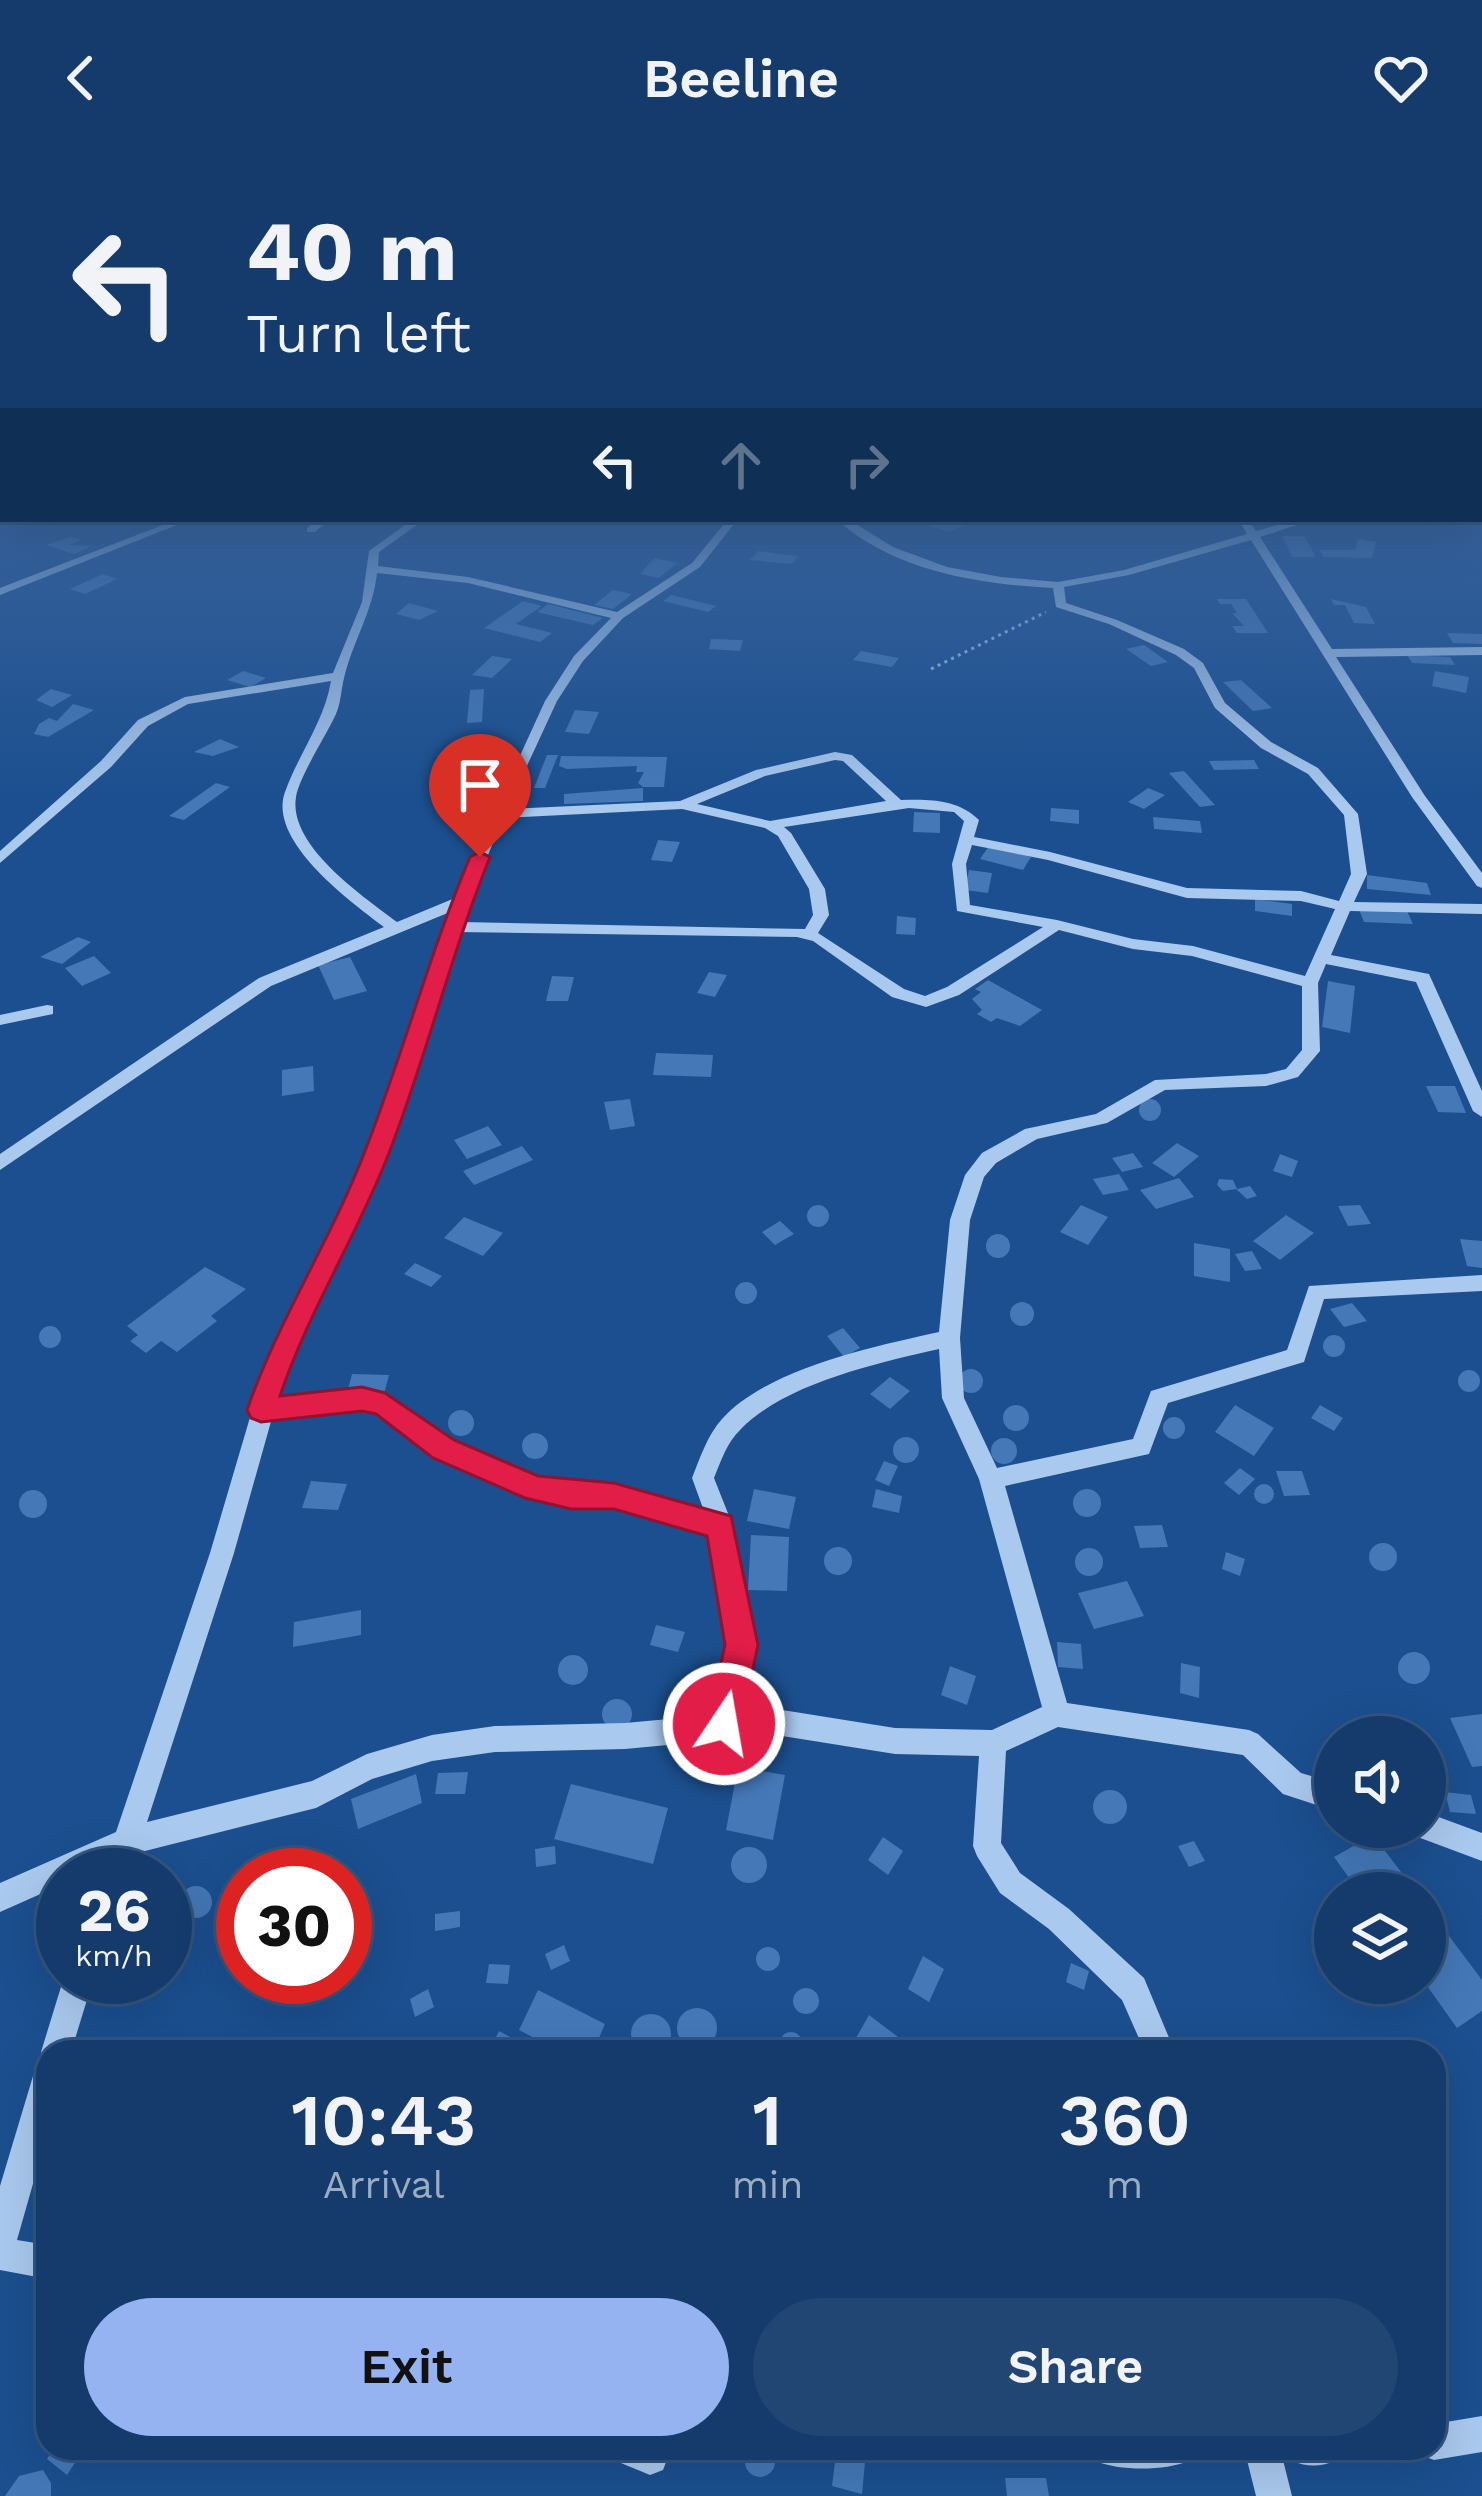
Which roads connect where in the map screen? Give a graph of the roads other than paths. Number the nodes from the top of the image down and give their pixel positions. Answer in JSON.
{"nodes":[{"id":1,"x":372,"y":586,"type":"edge"},
{"id":2,"x":494,"y":586,"type":"edge"},
{"id":3,"x":664,"y":586,"type":"edge"},
{"id":4,"x":1021,"y":586,"type":"edge"},
{"id":5,"x":1085,"y":586,"type":"edge"},
{"id":6,"x":1286,"y":586,"type":"edge"},
{"id":7,"x":1059,"y":595,"type":"junction"},
{"id":8,"x":619,"y":616,"type":"junction"},
{"id":9,"x":1482,"y":651,"type":"edge"},
{"id":10,"x":1329,"y":653,"type":"junction"},
{"id":11,"x":338,"y":676,"type":"junction"},
{"id":12,"x":682,"y":805,"type":"junction"},
{"id":13,"x":898,"y":805,"type":"junction"},
{"id":14,"x":498,"y":814,"type":"junction"},
{"id":15,"x":770,"y":825,"type":"junction"},
{"id":16,"x":967,"y":840,"type":"junction"},
{"id":17,"x":0,"y":859,"type":"edge"},
{"id":18,"x":1482,"y":884,"type":"edge"},
{"id":19,"x":462,"y":901,"type":"junction"},
{"id":20,"x":1342,"y":906,"type":"junction"},
{"id":21,"x":1482,"y":909,"type":"edge"},
{"id":22,"x":1057,"y":925,"type":"junction"},
{"id":23,"x":451,"y":927,"type":"junction"},
{"id":24,"x":396,"y":929,"type":"junction"},
{"id":25,"x":809,"y":935,"type":"junction"},
{"id":26,"x":1324,"y":959,"type":"junction"},
{"id":27,"x":1310,"y":983,"type":"junction"},
{"id":28,"x":46,"y":1010,"type":"dead end"},
{"id":29,"x":0,"y":1020,"type":"edge"},
{"id":30,"x":1482,"y":1111,"type":"edge"},
{"id":31,"x":0,"y":1163,"type":"edge"},
{"id":32,"x":1482,"y":1283,"type":"edge"},
{"id":33,"x":949,"y":1338,"type":"junction"},
{"id":34,"x":261,"y":1410,"type":"junction"},
{"id":35,"x":992,"y":1479,"type":"junction"},
{"id":36,"x":721,"y":1526,"type":"junction"},
{"id":37,"x":1057,"y":1714,"type":"junction"},
{"id":38,"x":724,"y":1724,"type":"junction"},
{"id":39,"x":993,"y":1743,"type":"junction"},
{"id":40,"x":1314,"y":1790,"type":"edge"},
{"id":41,"x":1446,"y":1834,"type":"edge"},
{"id":42,"x":128,"y":1841,"type":"junction"},
{"id":43,"x":1482,"y":1847,"type":"edge"},
{"id":44,"x":126,"y":1848,"type":"edge"},
{"id":45,"x":0,"y":1898,"type":"edge"},
{"id":46,"x":71,"y":2004,"type":"edge"},
{"id":47,"x":60,"y":2040,"type":"edge"},
{"id":48,"x":1155,"y":2040,"type":"edge"},
{"id":49,"x":36,"y":2118,"type":"edge"},
{"id":50,"x":0,"y":2242,"type":"edge"},
{"id":51,"x":0,"y":2253,"type":"edge"},
{"id":52,"x":36,"y":2260,"type":"edge"},
{"id":53,"x":1482,"y":2434,"type":"edge"},
{"id":54,"x":1446,"y":2440,"type":"edge"},
{"id":55,"x":1265,"y":2460,"type":"edge"},
{"id":56,"x":1274,"y":2496,"type":"edge"}],
"edges":[{"from":1,"to":11,"type":"street"},
{"from":2,"to":8,"type":"street"},
{"from":3,"to":8,"type":"street"},
{"from":4,"to":7,"type":"street"},
{"from":5,"to":7,"type":"street"},
{"from":6,"to":10,"type":"street"},
{"from":7,"to":20,"type":"street"},
{"from":8,"to":14,"type":"street"},
{"from":9,"to":10,"type":"street"},
{"from":10,"to":18,"type":"street"},
{"from":11,"to":17,"type":"street"},
{"from":11,"to":24,"type":"street"},
{"from":12,"to":13,"type":"street"},
{"from":12,"to":14,"type":"street"},
{"from":12,"to":15,"type":"street"},
{"from":13,"to":15,"type":"street"},
{"from":13,"to":16,"type":"street"},
{"from":14,"to":19,"type":"street"},
{"from":15,"to":25,"type":"street"},
{"from":16,"to":20,"type":"street"},
{"from":16,"to":22,"type":"street"},
{"from":19,"to":23,"type":"street"},
{"from":19,"to":24,"type":"street"},
{"from":20,"to":21,"type":"street"},
{"from":20,"to":26,"type":"street"},
{"from":22,"to":25,"type":"street"},
{"from":22,"to":27,"type":"street"},
{"from":23,"to":25,"type":"street"},
{"from":23,"to":34,"type":"street"},
{"from":24,"to":31,"type":"street"},
{"from":26,"to":27,"type":"street"},
{"from":26,"to":30,"type":"street"},
{"from":27,"to":33,"type":"street"},
{"from":28,"to":29,"type":"street"},
{"from":32,"to":35,"type":"street"},
{"from":33,"to":35,"type":"street"},
{"from":33,"to":36,"type":"street"},
{"from":34,"to":36,"type":"street"},
{"from":34,"to":42,"type":"street"},
{"from":35,"to":37,"type":"street"},
{"from":36,"to":38,"type":"street"},
{"from":37,"to":39,"type":"street"},
{"from":37,"to":40,"type":"street"},
{"from":38,"to":39,"type":"street"},
{"from":38,"to":42,"type":"street"},
{"from":39,"to":48,"type":"street"},
{"from":41,"to":43,"type":"street"},
{"from":42,"to":44,"type":"street"},
{"from":42,"to":45,"type":"street"},
{"from":46,"to":47,"type":"street"},
{"from":49,"to":50,"type":"street"},
{"from":51,"to":52,"type":"street"},
{"from":53,"to":54,"type":"street"},
{"from":55,"to":56,"type":"street"}]}
